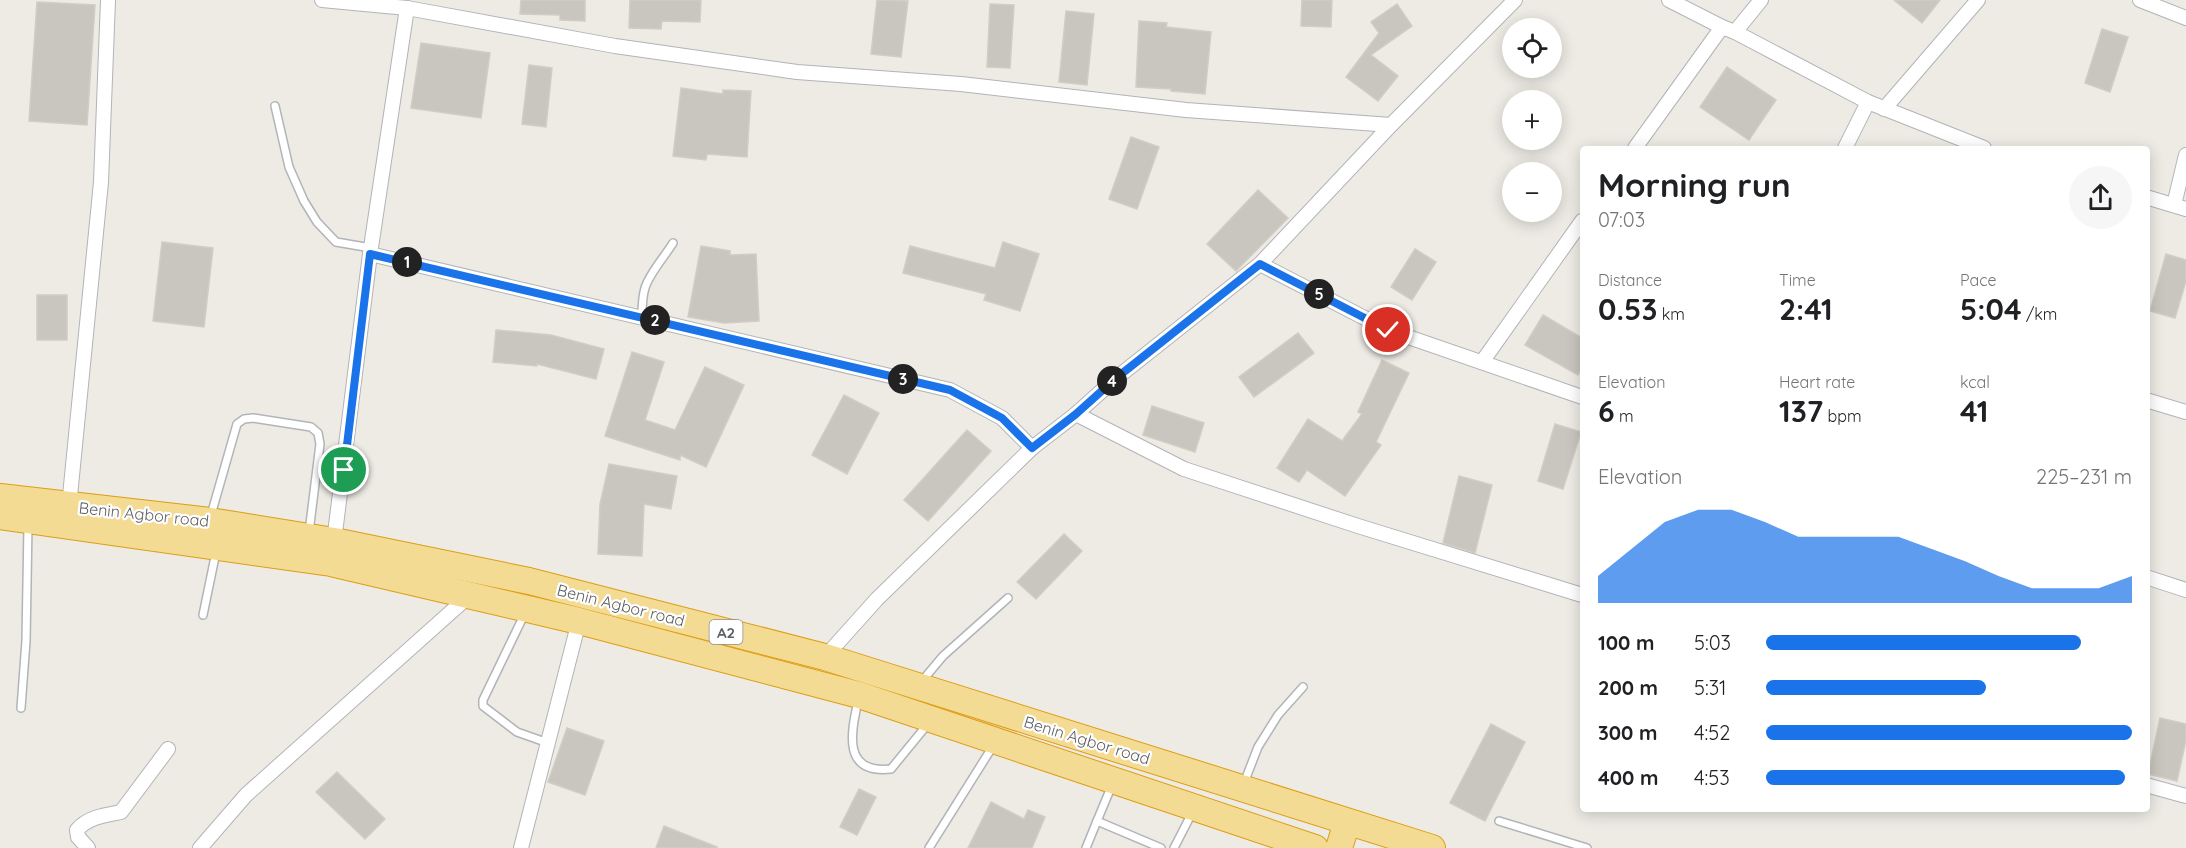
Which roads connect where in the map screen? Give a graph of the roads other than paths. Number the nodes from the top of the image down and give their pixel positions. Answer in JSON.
{"nodes":[{"id":1,"x":108,"y":0,"type":"edge"},
{"id":2,"x":322,"y":0,"type":"edge"},
{"id":3,"x":1515,"y":0,"type":"edge"},
{"id":4,"x":1669,"y":0,"type":"edge"},
{"id":5,"x":1761,"y":0,"type":"edge"},
{"id":6,"x":1978,"y":0,"type":"edge"},
{"id":7,"x":2140,"y":0,"type":"edge"},
{"id":8,"x":407,"y":8,"type":"junction"},
{"id":9,"x":2186,"y":18,"type":"edge"},
{"id":10,"x":1729,"y":29,"type":"junction"},
{"id":11,"x":1868,"y":102,"type":"junction"},
{"id":12,"x":275,"y":106,"type":"dead end"},
{"id":13,"x":1884,"y":109,"type":"junction"},
{"id":14,"x":1392,"y":124,"type":"junction"},
{"id":15,"x":1637,"y":146,"type":"edge"},
{"id":16,"x":1846,"y":146,"type":"edge"},
{"id":17,"x":1979,"y":146,"type":"edge"},
{"id":18,"x":2186,"y":155,"type":"edge"},
{"id":19,"x":2150,"y":198,"type":"edge"},
{"id":20,"x":2180,"y":207,"type":"edge"},
{"id":21,"x":1580,"y":224,"type":"edge"},
{"id":22,"x":673,"y":243,"type":"dead end"},
{"id":23,"x":371,"y":251,"type":"junction"},
{"id":24,"x":1260,"y":264,"type":"junction"},
{"id":25,"x":642,"y":316,"type":"junction"},
{"id":26,"x":1482,"y":362,"type":"junction"},
{"id":27,"x":1580,"y":397,"type":"edge"},
{"id":28,"x":2150,"y":401,"type":"edge"},
{"id":29,"x":2186,"y":412,"type":"edge"},
{"id":30,"x":1076,"y":414,"type":"junction"},
{"id":31,"x":1032,"y":448,"type":"junction"},
{"id":32,"x":0,"y":497,"type":"edge"},
{"id":33,"x":69,"y":506,"type":"junction"},
{"id":34,"x":0,"y":516,"type":"edge"},
{"id":35,"x":28,"y":520,"type":"junction"},
{"id":36,"x":210,"y":521,"type":"junction"},
{"id":37,"x":308,"y":537,"type":"junction"},
{"id":38,"x":334,"y":542,"type":"junction"},
{"id":39,"x":217,"y":547,"type":"junction"},
{"id":40,"x":2150,"y":578,"type":"edge"},
{"id":41,"x":2186,"y":590,"type":"edge"},
{"id":42,"x":1580,"y":594,"type":"edge"},
{"id":43,"x":470,"y":595,"type":"junction"},
{"id":44,"x":1008,"y":598,"type":"dead end"},
{"id":45,"x":527,"y":609,"type":"junction"},
{"id":46,"x":202,"y":615,"type":"dead end"},
{"id":47,"x":579,"y":621,"type":"junction"},
{"id":48,"x":825,"y":657,"type":"junction"},
{"id":49,"x":918,"y":685,"type":"junction"},
{"id":50,"x":1304,"y":687,"type":"dead end"},
{"id":51,"x":859,"y":695,"type":"junction"},
{"id":52,"x":21,"y":708,"type":"dead end"},
{"id":53,"x":932,"y":719,"type":"junction"},
{"id":54,"x":996,"y":741,"type":"junction"},
{"id":55,"x":548,"y":743,"type":"junction"},
{"id":56,"x":168,"y":750,"type":"dead end"},
{"id":57,"x":1114,"y":780,"type":"junction"},
{"id":58,"x":2150,"y":786,"type":"edge"},
{"id":59,"x":1242,"y":789,"type":"junction"},
{"id":60,"x":2186,"y":796,"type":"edge"},
{"id":61,"x":1194,"y":807,"type":"junction"},
{"id":62,"x":1499,"y":820,"type":"dead end"},
{"id":63,"x":1097,"y":821,"type":"junction"},
{"id":64,"x":1347,"y":822,"type":"junction"},
{"id":65,"x":1572,"y":846,"type":"edge"},
{"id":66,"x":88,"y":848,"type":"edge"},
{"id":67,"x":200,"y":848,"type":"edge"},
{"id":68,"x":521,"y":848,"type":"edge"},
{"id":69,"x":930,"y":848,"type":"edge"},
{"id":70,"x":1086,"y":848,"type":"edge"},
{"id":71,"x":1161,"y":848,"type":"edge"},
{"id":72,"x":1174,"y":848,"type":"edge"},
{"id":73,"x":1315,"y":848,"type":"edge"},
{"id":74,"x":1339,"y":848,"type":"edge"},
{"id":75,"x":1432,"y":848,"type":"edge"},
{"id":76,"x":1587,"y":848,"type":"edge"}],
"edges":[{"from":1,"to":33,"type":"street"},
{"from":2,"to":8,"type":"street"},
{"from":3,"to":14,"type":"street"},
{"from":4,"to":10,"type":"street"},
{"from":5,"to":10,"type":"street"},
{"from":6,"to":13,"type":"street"},
{"from":7,"to":9,"type":"street"},
{"from":8,"to":14,"type":"street"},
{"from":8,"to":23,"type":"street"},
{"from":10,"to":11,"type":"street"},
{"from":10,"to":15,"type":"street"},
{"from":11,"to":13,"type":"street"},
{"from":11,"to":16,"type":"street"},
{"from":12,"to":23,"type":"lane"},
{"from":13,"to":17,"type":"street"},
{"from":14,"to":24,"type":"street"},
{"from":18,"to":20,"type":"street"},
{"from":19,"to":20,"type":"street"},
{"from":21,"to":26,"type":"street"},
{"from":22,"to":25,"type":"lane"},
{"from":23,"to":25,"type":"street"},
{"from":23,"to":38,"type":"street"},
{"from":24,"to":26,"type":"street"},
{"from":24,"to":30,"type":"street"},
{"from":25,"to":31,"type":"street"},
{"from":26,"to":27,"type":"street"},
{"from":28,"to":29,"type":"street"},
{"from":30,"to":31,"type":"street"},
{"from":30,"to":42,"type":"street"},
{"from":31,"to":48,"type":"street"},
{"from":32,"to":33,"type":"highway","name":"Benin Agbor road","number":"A2"},
{"from":33,"to":36,"type":"highway","name":"Benin Agbor road","number":"A2"},
{"from":34,"to":35,"type":"highway","name":"Benin Agbor road","number":"A2"},
{"from":35,"to":39,"type":"highway","name":"Benin Agbor road","number":"A2"},
{"from":35,"to":52,"type":"lane"},
{"from":36,"to":37,"type":"highway","name":"Benin Agbor road","number":"A2"},
{"from":36,"to":37,"type":"lane"},
{"from":37,"to":38,"type":"highway","name":"Benin Agbor road","number":"A2"},
{"from":38,"to":48,"type":"highway","name":"Benin Agbor road","number":"A2"},
{"from":39,"to":43,"type":"highway","name":"Benin Agbor road","number":"A2"},
{"from":39,"to":46,"type":"lane"},
{"from":40,"to":41,"type":"street"},
{"from":43,"to":45,"type":"highway","name":"Benin Agbor road","number":"A2"},
{"from":43,"to":67,"type":"street"},
{"from":44,"to":49,"type":"lane"},
{"from":45,"to":47,"type":"highway","name":"Benin Agbor road","number":"A2"},
{"from":45,"to":55,"type":"lane"},
{"from":47,"to":51,"type":"highway","name":"Benin Agbor road","number":"A2"},
{"from":47,"to":55,"type":"street"},
{"from":48,"to":49,"type":"highway","name":"Benin Agbor road","number":"A2"},
{"from":49,"to":59,"type":"highway","name":"Benin Agbor road","number":"A2"},
{"from":50,"to":59,"type":"lane"},
{"from":51,"to":53,"type":"highway","name":"Benin Agbor road","number":"A2"},
{"from":51,"to":53,"type":"lane"},
{"from":53,"to":54,"type":"highway","name":"Benin Agbor road","number":"A2"},
{"from":54,"to":57,"type":"highway","name":"Benin Agbor road","number":"A2"},
{"from":54,"to":69,"type":"lane"},
{"from":55,"to":68,"type":"street"},
{"from":56,"to":66,"type":"street"},
{"from":57,"to":61,"type":"highway","name":"Benin Agbor road","number":"A2"},
{"from":57,"to":63,"type":"lane"},
{"from":58,"to":60,"type":"street"},
{"from":59,"to":64,"type":"highway","name":"Benin Agbor road","number":"A2"},
{"from":61,"to":72,"type":"lane"},
{"from":61,"to":73,"type":"highway","name":"Benin Agbor road","number":"A2"},
{"from":62,"to":65,"type":"lane"},
{"from":63,"to":70,"type":"lane"},
{"from":63,"to":71,"type":"lane"},
{"from":64,"to":74,"type":"highway"},
{"from":64,"to":75,"type":"highway","name":"Benin Agbor road","number":"A2"},
{"from":65,"to":76,"type":"lane"}]}
